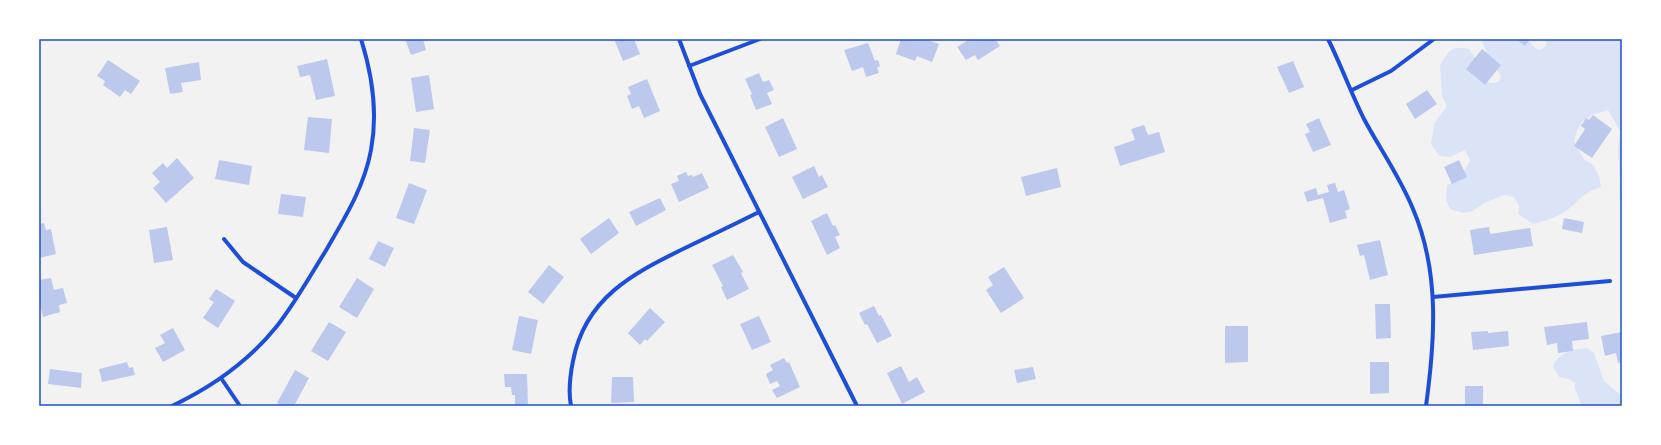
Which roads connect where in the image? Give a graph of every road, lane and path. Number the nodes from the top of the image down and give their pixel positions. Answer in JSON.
{"nodes":[{"id":1,"x":361,"y":39,"type":"edge"},
{"id":2,"x":680,"y":39,"type":"edge"},
{"id":3,"x":760,"y":39,"type":"edge"},
{"id":4,"x":1328,"y":39,"type":"edge"},
{"id":5,"x":1434,"y":39,"type":"edge"},
{"id":6,"x":689,"y":66,"type":"junction"},
{"id":7,"x":1352,"y":90,"type":"junction"},
{"id":8,"x":759,"y":212,"type":"junction"},
{"id":9,"x":224,"y":239,"type":"dead end"},
{"id":10,"x":1610,"y":281,"type":"dead end"},
{"id":11,"x":1432,"y":297,"type":"junction"},
{"id":12,"x":296,"y":298,"type":"junction"},
{"id":13,"x":221,"y":378,"type":"junction"},
{"id":14,"x":172,"y":406,"type":"edge"},
{"id":15,"x":240,"y":406,"type":"edge"},
{"id":16,"x":571,"y":406,"type":"edge"},
{"id":17,"x":857,"y":406,"type":"edge"},
{"id":18,"x":1426,"y":406,"type":"edge"}],
"edges":[{"from":1,"to":12,"type":"street"},
{"from":2,"to":6,"type":"street"},
{"from":3,"to":6,"type":"street"},
{"from":4,"to":7,"type":"street"},
{"from":5,"to":7,"type":"street"},
{"from":6,"to":8,"type":"street"},
{"from":7,"to":11,"type":"street"},
{"from":8,"to":16,"type":"street"},
{"from":8,"to":17,"type":"street"},
{"from":9,"to":12,"type":"street"},
{"from":10,"to":11,"type":"street"},
{"from":11,"to":18,"type":"street"},
{"from":12,"to":13,"type":"street"},
{"from":13,"to":14,"type":"street"},
{"from":13,"to":15,"type":"street"}]}
